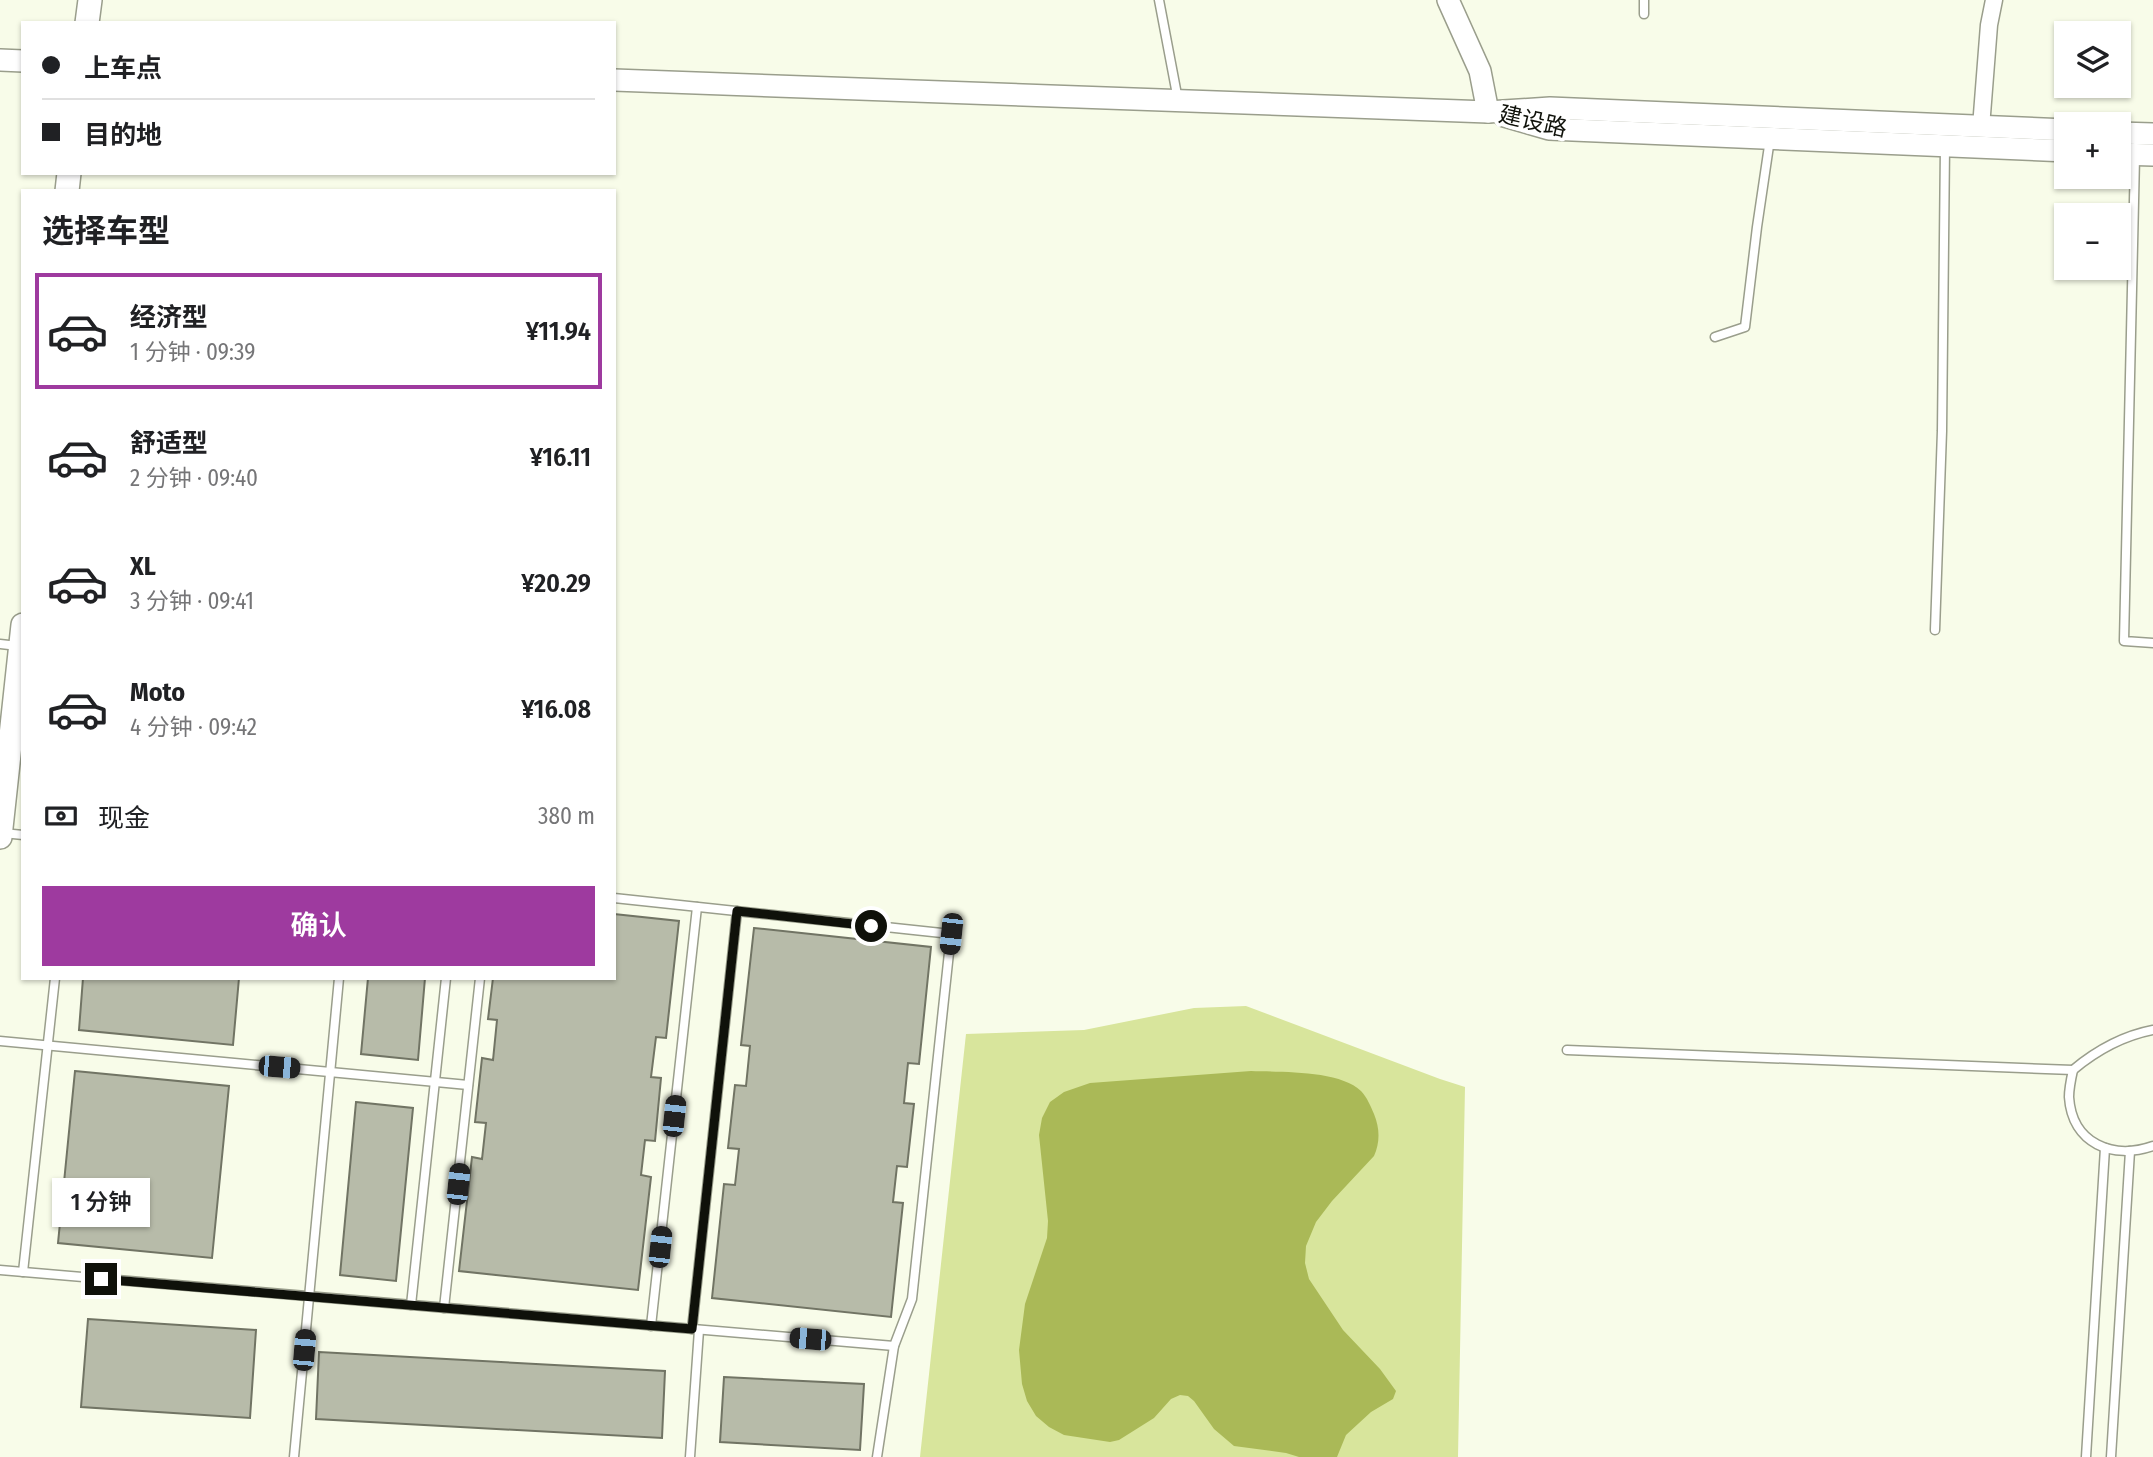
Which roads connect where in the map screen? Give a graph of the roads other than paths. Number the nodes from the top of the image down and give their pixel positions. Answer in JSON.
{"nodes":[{"id":1,"x":90,"y":0,"type":"edge"},
{"id":2,"x":1159,"y":0,"type":"edge"},
{"id":3,"x":1448,"y":0,"type":"edge"},
{"id":4,"x":1644,"y":0,"type":"edge"},
{"id":5,"x":1994,"y":0,"type":"edge"},
{"id":6,"x":1644,"y":14,"type":"dead end"},
{"id":7,"x":87,"y":21,"type":"edge"},
{"id":8,"x":0,"y":60,"type":"edge"},
{"id":9,"x":21,"y":61,"type":"edge"},
{"id":10,"x":616,"y":80,"type":"edge"},
{"id":11,"x":1178,"y":100,"type":"junction"},
{"id":12,"x":1488,"y":112,"type":"junction"},
{"id":13,"x":1981,"y":127,"type":"junction"},
{"id":14,"x":2054,"y":130,"type":"edge"},
{"id":15,"x":2131,"y":133,"type":"edge"},
{"id":16,"x":2153,"y":134,"type":"edge"},
{"id":17,"x":1770,"y":139,"type":"junction"},
{"id":18,"x":1945,"y":146,"type":"junction"},
{"id":19,"x":2054,"y":150,"type":"edge"},
{"id":20,"x":2136,"y":154,"type":"edge"},
{"id":21,"x":1715,"y":337,"type":"dead end"},
{"id":22,"x":1935,"y":630,"type":"dead end"},
{"id":23,"x":14,"y":638,"type":"edge"},
{"id":24,"x":2153,"y":643,"type":"edge"},
{"id":25,"x":0,"y":835,"type":"edge"},
{"id":26,"x":21,"y":835,"type":"edge"},
{"id":27,"x":616,"y":898,"type":"edge"},
{"id":28,"x":696,"y":907,"type":"junction"},
{"id":29,"x":737,"y":911,"type":"junction"},
{"id":30,"x":55,"y":980,"type":"edge"},
{"id":31,"x":339,"y":980,"type":"edge"},
{"id":32,"x":446,"y":980,"type":"edge"},
{"id":33,"x":480,"y":980,"type":"edge"},
{"id":34,"x":2153,"y":1030,"type":"edge"},
{"id":35,"x":0,"y":1041,"type":"edge"},
{"id":36,"x":48,"y":1046,"type":"junction"},
{"id":37,"x":1567,"y":1050,"type":"dead end"},
{"id":38,"x":2073,"y":1070,"type":"junction"},
{"id":39,"x":330,"y":1072,"type":"junction"},
{"id":40,"x":435,"y":1082,"type":"junction"},
{"id":41,"x":468,"y":1084,"type":"junction"},
{"id":42,"x":2153,"y":1146,"type":"edge"},
{"id":43,"x":2105,"y":1148,"type":"junction"},
{"id":44,"x":2130,"y":1151,"type":"junction"},
{"id":45,"x":0,"y":1270,"type":"edge"},
{"id":46,"x":23,"y":1272,"type":"junction"},
{"id":47,"x":309,"y":1297,"type":"junction"},
{"id":48,"x":411,"y":1305,"type":"junction"},
{"id":49,"x":444,"y":1308,"type":"junction"},
{"id":50,"x":651,"y":1326,"type":"junction"},
{"id":51,"x":695,"y":1329,"type":"junction"},
{"id":52,"x":894,"y":1346,"type":"junction"},
{"id":53,"x":294,"y":1457,"type":"edge"},
{"id":54,"x":690,"y":1457,"type":"edge"},
{"id":55,"x":877,"y":1457,"type":"edge"},
{"id":56,"x":2086,"y":1457,"type":"edge"},
{"id":57,"x":2111,"y":1457,"type":"edge"}],
"edges":[{"from":1,"to":7,"type":"main road"},
{"from":2,"to":11,"type":"lane"},
{"from":3,"to":12,"type":"street"},
{"from":4,"to":6,"type":"lane"},
{"from":5,"to":13,"type":"street"},
{"from":8,"to":9,"type":"street"},
{"from":10,"to":11,"type":"street"},
{"from":11,"to":12,"type":"street"},
{"from":12,"to":13,"type":"street","name":"建设路"},
{"from":12,"to":17,"type":"street","name":"建设路"},
{"from":13,"to":14,"type":"street","name":"建设路"},
{"from":15,"to":16,"type":"street"},
{"from":17,"to":18,"type":"street","name":"建设路"},
{"from":17,"to":21,"type":"lane"},
{"from":18,"to":19,"type":"street","name":"建设路"},
{"from":18,"to":22,"type":"lane"},
{"from":20,"to":24,"type":"lane"},
{"from":23,"to":25,"type":"main road"},
{"from":25,"to":26,"type":"lane"},
{"from":27,"to":28,"type":"lane"},
{"from":28,"to":29,"type":"lane"},
{"from":28,"to":50,"type":"lane"},
{"from":29,"to":51,"type":"lane"},
{"from":29,"to":52,"type":"lane"},
{"from":30,"to":36,"type":"lane"},
{"from":31,"to":39,"type":"lane"},
{"from":32,"to":40,"type":"lane"},
{"from":33,"to":41,"type":"lane"},
{"from":34,"to":38,"type":"lane"},
{"from":35,"to":36,"type":"lane"},
{"from":36,"to":39,"type":"lane"},
{"from":36,"to":46,"type":"lane"},
{"from":37,"to":38,"type":"lane"},
{"from":38,"to":43,"type":"lane"},
{"from":39,"to":40,"type":"lane"},
{"from":39,"to":47,"type":"lane"},
{"from":40,"to":41,"type":"lane"},
{"from":40,"to":48,"type":"lane"},
{"from":41,"to":49,"type":"lane"},
{"from":42,"to":44,"type":"lane"},
{"from":43,"to":44,"type":"lane"},
{"from":43,"to":56,"type":"lane"},
{"from":44,"to":57,"type":"lane"},
{"from":45,"to":46,"type":"lane"},
{"from":46,"to":47,"type":"lane"},
{"from":47,"to":48,"type":"lane"},
{"from":47,"to":53,"type":"lane"},
{"from":48,"to":49,"type":"lane"},
{"from":49,"to":50,"type":"lane"},
{"from":50,"to":51,"type":"lane"},
{"from":51,"to":52,"type":"lane"},
{"from":51,"to":54,"type":"lane"},
{"from":52,"to":55,"type":"lane"}]}
